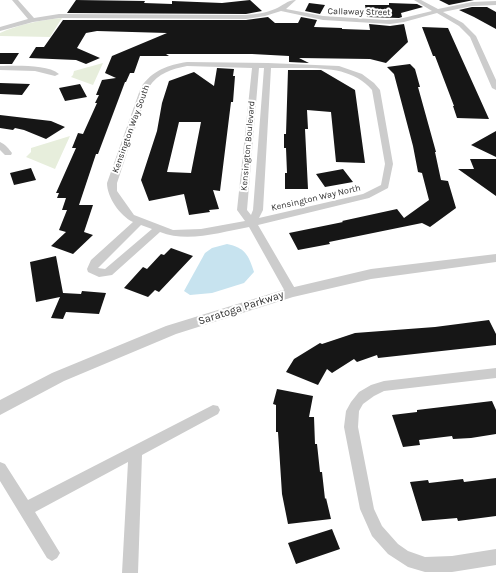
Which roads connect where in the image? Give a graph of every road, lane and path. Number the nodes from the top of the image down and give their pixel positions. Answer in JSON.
{"nodes":[{"id":1,"x":15,"y":0,"type":"edge"},
{"id":2,"x":293,"y":0,"type":"edge"},
{"id":3,"x":418,"y":0,"type":"edge"},
{"id":4,"x":496,"y":2,"type":"edge"},
{"id":5,"x":280,"y":9,"type":"junction"},
{"id":6,"x":438,"y":11,"type":"junction"},
{"id":7,"x":32,"y":20,"type":"junction"},
{"id":8,"x":0,"y":29,"type":"edge"},
{"id":9,"x":256,"y":65,"type":"junction"},
{"id":10,"x":268,"y":65,"type":"junction"},
{"id":11,"x":0,"y":68,"type":"edge"},
{"id":12,"x":492,"y":70,"type":"edge"},
{"id":13,"x":55,"y":74,"type":"dead end"},
{"id":14,"x":496,"y":88,"type":"edge"},
{"id":15,"x":0,"y":145,"type":"edge"},
{"id":16,"x":8,"y":152,"type":"dead end"},
{"id":17,"x":140,"y":221,"type":"junction"},
{"id":18,"x":252,"y":223,"type":"junction"},
{"id":19,"x":159,"y":228,"type":"junction"},
{"id":20,"x":496,"y":258,"type":"edge"},
{"id":21,"x":291,"y":292,"type":"junction"},
{"id":22,"x":496,"y":373,"type":"edge"},
{"id":23,"x":0,"y":408,"type":"edge"},
{"id":24,"x":213,"y":410,"type":"dead end"},
{"id":25,"x":135,"y":451,"type":"junction"},
{"id":26,"x":0,"y":468,"type":"edge"},
{"id":27,"x":26,"y":509,"type":"junction"},
{"id":28,"x":52,"y":553,"type":"dead end"},
{"id":29,"x":496,"y":557,"type":"edge"},
{"id":30,"x":130,"y":573,"type":"edge"}],
"edges":[{"from":1,"to":7,"type":"street"},
{"from":2,"to":5,"type":"street"},
{"from":3,"to":6,"type":"street"},
{"from":4,"to":6,"type":"street","name":"Callaway Street"},
{"from":5,"to":6,"type":"street","name":"Callaway Street"},
{"from":5,"to":7,"type":"street"},
{"from":6,"to":12,"type":"street"},
{"from":7,"to":8,"type":"street"},
{"from":9,"to":10,"type":"street","name":"Kensington Way South"},
{"from":9,"to":17,"type":"street","name":"Kensington Way South"},
{"from":9,"to":18,"type":"street","name":"Kensington Boulevard"},
{"from":10,"to":18,"type":"street","name":"Kensington Boulevard"},
{"from":10,"to":18,"type":"street","name":"Kensington Way North"},
{"from":11,"to":13,"type":"street"},
{"from":12,"to":14,"type":"street"},
{"from":15,"to":16,"type":"street"},
{"from":17,"to":19,"type":"street","name":"Kensington Way South"},
{"from":17,"to":19,"type":"street"},
{"from":18,"to":19,"type":"street","name":"Kensington Way South"},
{"from":18,"to":21,"type":"street","name":"Kensington Boulevard"},
{"from":20,"to":21,"type":"street","name":"Saratoga Parkway"},
{"from":21,"to":23,"type":"street","name":"Saratoga Parkway"},
{"from":22,"to":29,"type":"street"},
{"from":24,"to":25,"type":"street"},
{"from":25,"to":27,"type":"street"},
{"from":25,"to":30,"type":"street"},
{"from":26,"to":27,"type":"street"},
{"from":27,"to":28,"type":"street"}]}
